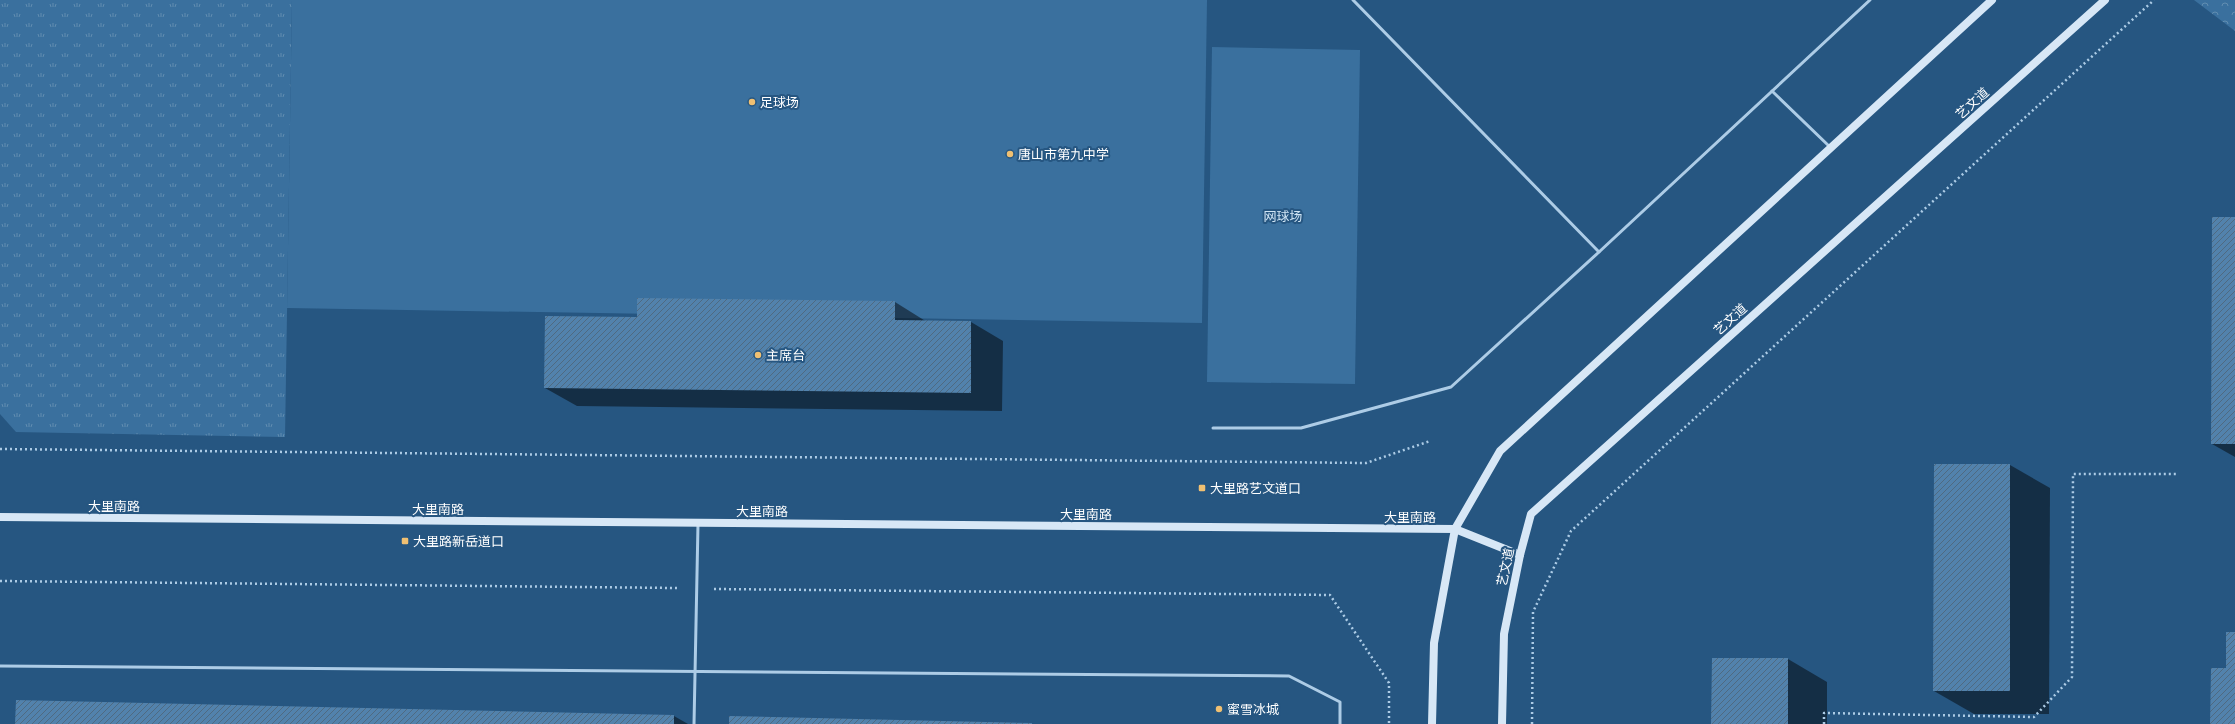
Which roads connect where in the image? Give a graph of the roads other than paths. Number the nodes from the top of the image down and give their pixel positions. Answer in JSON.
{"nodes":[{"id":1,"x":1353,"y":0,"type":"edge"},
{"id":2,"x":1870,"y":0,"type":"edge"},
{"id":3,"x":1992,"y":0,"type":"edge"},
{"id":4,"x":2105,"y":0,"type":"edge"},
{"id":5,"x":1772,"y":91,"type":"junction"},
{"id":6,"x":1831,"y":148,"type":"junction"},
{"id":7,"x":1599,"y":252,"type":"junction"},
{"id":8,"x":1213,"y":428,"type":"dead end"},
{"id":9,"x":0,"y":517,"type":"edge"},
{"id":10,"x":698,"y":523,"type":"junction"},
{"id":11,"x":1455,"y":529,"type":"junction"},
{"id":12,"x":1520,"y":555,"type":"junction"},
{"id":13,"x":0,"y":666,"type":"edge"},
{"id":14,"x":695,"y":672,"type":"junction"},
{"id":15,"x":694,"y":724,"type":"edge"},
{"id":16,"x":1340,"y":724,"type":"edge"},
{"id":17,"x":1432,"y":724,"type":"edge"},
{"id":18,"x":1502,"y":724,"type":"edge"}],
"edges":[{"from":1,"to":7,"type":"lane"},
{"from":2,"to":5,"type":"lane"},
{"from":3,"to":6,"type":"main road"},
{"from":4,"to":12,"type":"main road","name":"艺文道"},
{"from":5,"to":6,"type":"lane"},
{"from":5,"to":7,"type":"lane"},
{"from":6,"to":11,"type":"main road"},
{"from":7,"to":8,"type":"lane"},
{"from":9,"to":10,"type":"main road","name":"大里南路"},
{"from":10,"to":11,"type":"main road","name":"大里南路"},
{"from":10,"to":14,"type":"lane"},
{"from":11,"to":12,"type":"main road","name":"大里南路"},
{"from":11,"to":17,"type":"main road"},
{"from":12,"to":18,"type":"main road","name":"艺文道"},
{"from":13,"to":14,"type":"lane"},
{"from":14,"to":15,"type":"lane"},
{"from":14,"to":16,"type":"lane"}]}
